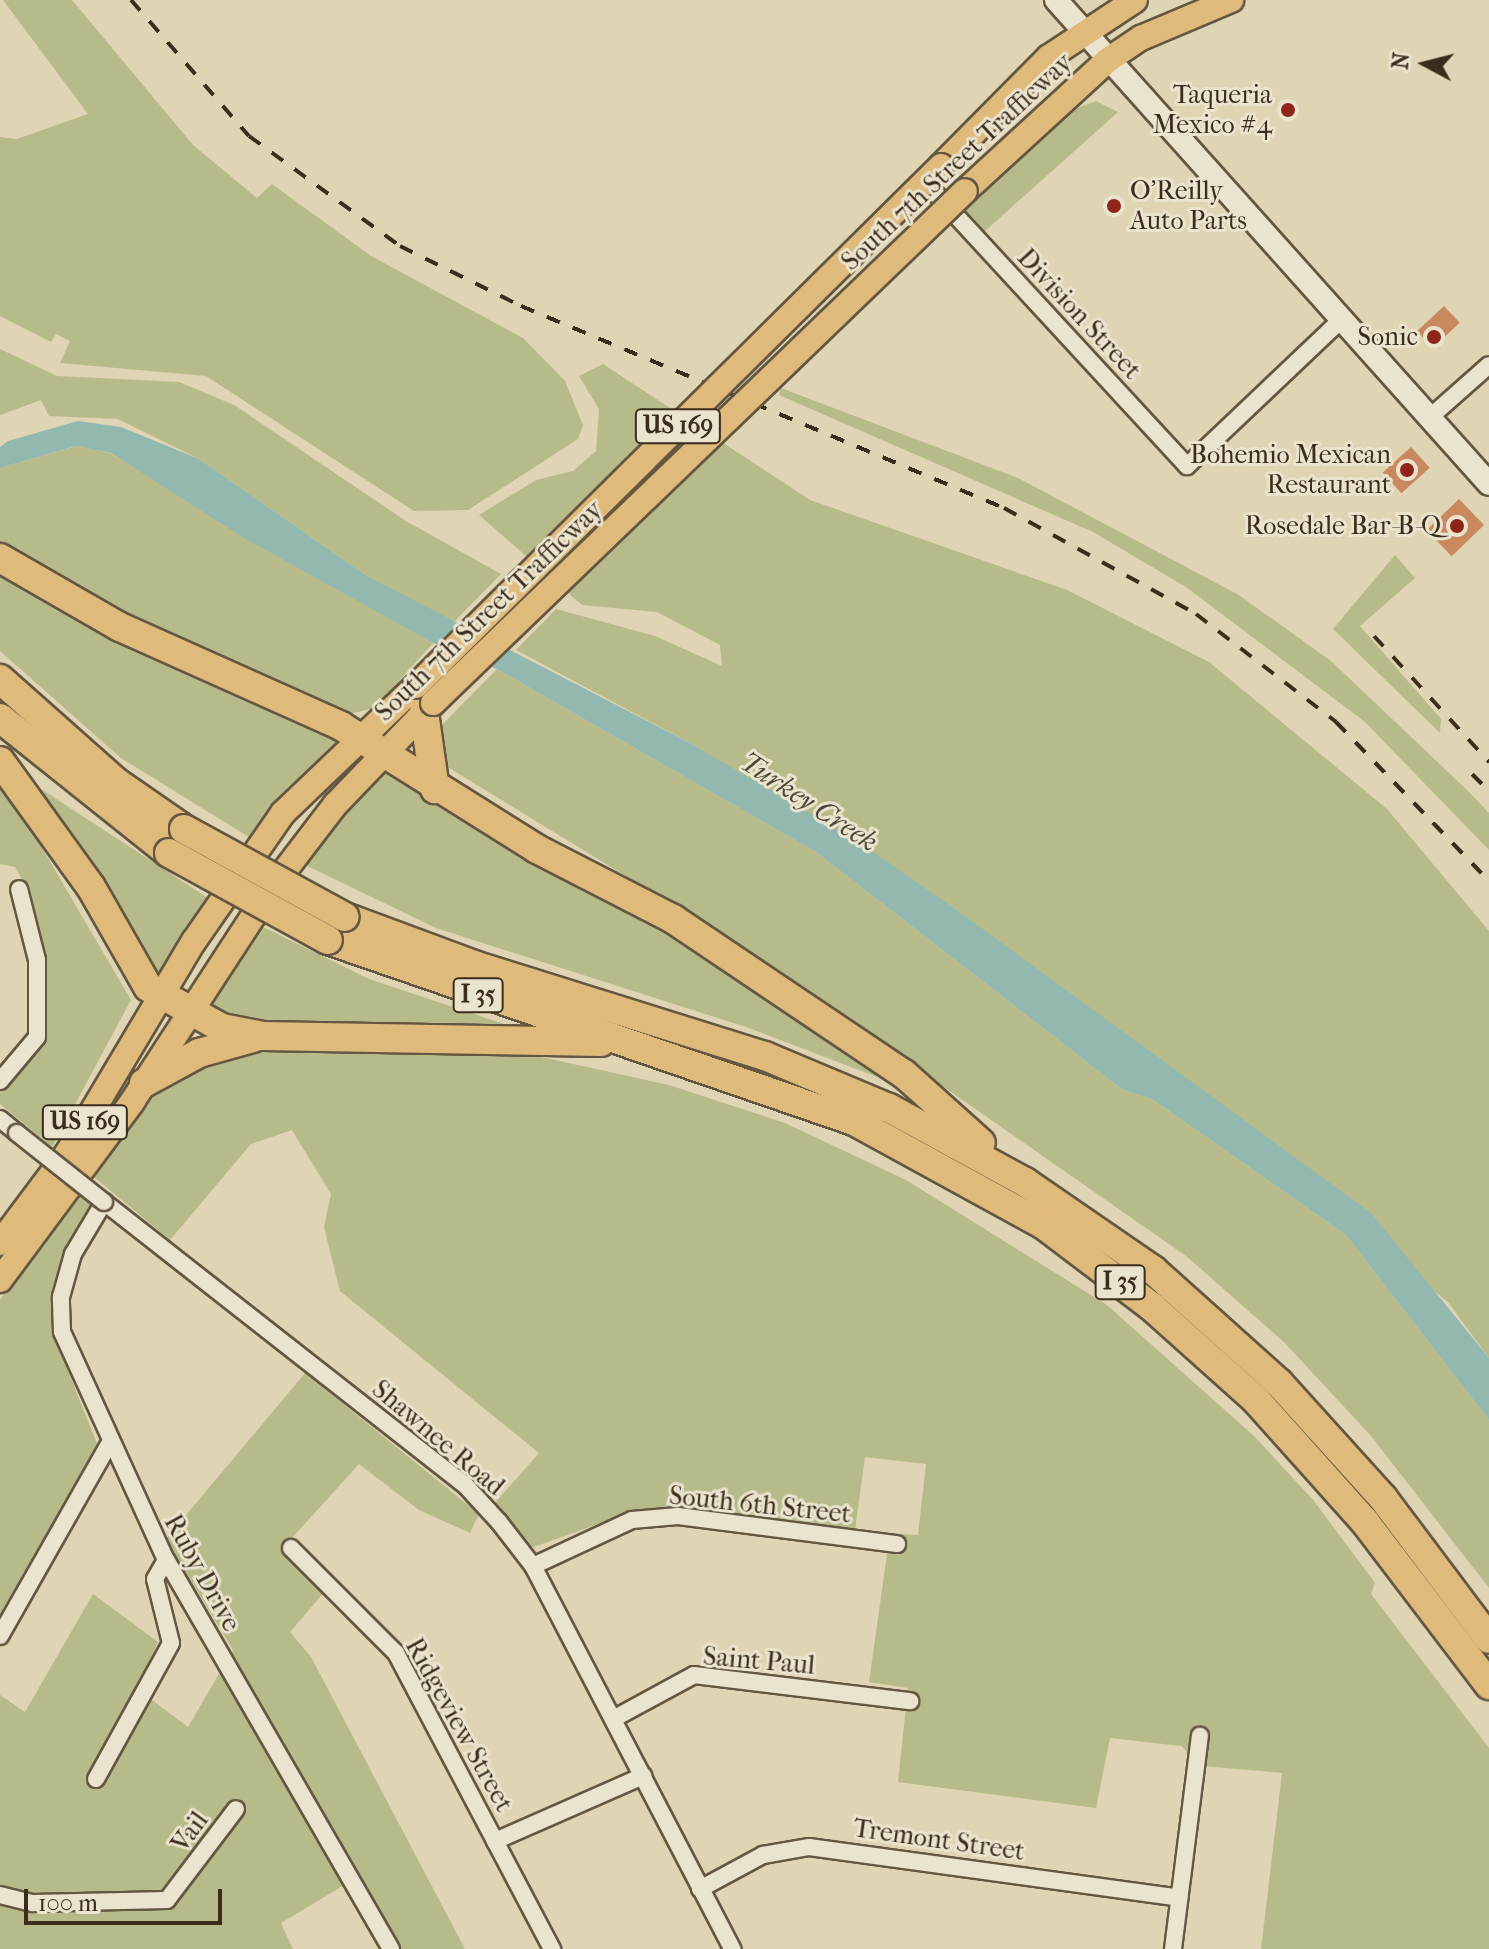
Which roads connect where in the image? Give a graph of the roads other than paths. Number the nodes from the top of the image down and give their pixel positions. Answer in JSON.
{"nodes":[{"id":1,"x":1056,"y":0,"type":"edge"},
{"id":2,"x":1135,"y":0,"type":"edge"},
{"id":3,"x":1231,"y":0,"type":"edge"},
{"id":4,"x":1083,"y":33,"type":"junction"},
{"id":5,"x":1108,"y":60,"type":"junction"},
{"id":6,"x":936,"y":194,"type":"dead end"},
{"id":7,"x":1339,"y":322,"type":"junction"},
{"id":8,"x":1489,"y":365,"type":"edge"},
{"id":9,"x":1428,"y":419,"type":"junction"},
{"id":10,"x":1489,"y":484,"type":"edge"},
{"id":11,"x":0,"y":558,"type":"edge"},
{"id":12,"x":0,"y":679,"type":"edge"},
{"id":13,"x":424,"y":700,"type":"junction"},
{"id":14,"x":0,"y":718,"type":"edge"},
{"id":15,"x":356,"y":738,"type":"junction"},
{"id":16,"x":379,"y":756,"type":"junction"},
{"id":17,"x":0,"y":761,"type":"edge"},
{"id":18,"x":435,"y":789,"type":"junction"},
{"id":19,"x":176,"y":841,"type":"junction"},
{"id":20,"x":19,"y":889,"type":"dead end"},
{"id":21,"x":160,"y":995,"type":"junction"},
{"id":22,"x":191,"y":1010,"type":"junction"},
{"id":23,"x":263,"y":1036,"type":"junction"},
{"id":24,"x":631,"y":1042,"type":"junction"},
{"id":25,"x":0,"y":1081,"type":"edge"},
{"id":26,"x":144,"y":1083,"type":"junction"},
{"id":27,"x":0,"y":1119,"type":"edge"},
{"id":28,"x":1025,"y":1182,"type":"junction"},
{"id":29,"x":104,"y":1202,"type":"junction"},
{"id":30,"x":0,"y":1243,"type":"edge"},
{"id":31,"x":0,"y":1280,"type":"edge"},
{"id":32,"x":109,"y":1444,"type":"junction"},
{"id":33,"x":897,"y":1544,"type":"dead end"},
{"id":34,"x":291,"y":1548,"type":"dead end"},
{"id":35,"x":166,"y":1560,"type":"junction"},
{"id":36,"x":533,"y":1566,"type":"junction"},
{"id":37,"x":0,"y":1636,"type":"edge"},
{"id":38,"x":1489,"y":1639,"type":"edge"},
{"id":39,"x":1489,"y":1685,"type":"edge"},
{"id":40,"x":910,"y":1701,"type":"dead end"},
{"id":41,"x":613,"y":1719,"type":"junction"},
{"id":42,"x":1200,"y":1736,"type":"dead end"},
{"id":43,"x":643,"y":1776,"type":"junction"},
{"id":44,"x":96,"y":1779,"type":"dead end"},
{"id":45,"x":236,"y":1809,"type":"dead end"},
{"id":46,"x":495,"y":1841,"type":"junction"},
{"id":47,"x":700,"y":1889,"type":"junction"},
{"id":48,"x":0,"y":1895,"type":"edge"},
{"id":49,"x":1180,"y":1898,"type":"junction"},
{"id":50,"x":391,"y":1949,"type":"edge"},
{"id":51,"x":552,"y":1949,"type":"edge"},
{"id":52,"x":732,"y":1949,"type":"edge"},
{"id":53,"x":1173,"y":1949,"type":"edge"}],
"edges":[{"from":1,"to":4,"type":"main road"},
{"from":2,"to":4,"type":"main road","number":"US 169"},
{"from":3,"to":5,"type":"main road","number":"US 169"},
{"from":4,"to":5,"type":"main road"},
{"from":4,"to":13,"type":"main road","name":"South 7th Street Trafficway","number":"US 169","bridge":true},
{"from":5,"to":7,"type":"main road"},
{"from":5,"to":13,"type":"main road","name":"South 7th Street Trafficway","number":"US 169","bridge":true},
{"from":6,"to":7,"type":"street","name":"Division Street"},
{"from":7,"to":9,"type":"main road"},
{"from":8,"to":9,"type":"street"},
{"from":9,"to":10,"type":"main road"},
{"from":11,"to":15,"type":"highway"},
{"from":12,"to":19,"type":"highway","number":"I 35"},
{"from":13,"to":15,"type":"main road","name":"South 7th Street Trafficway","number":"US 169"},
{"from":13,"to":16,"type":"main road","name":"South 7th Street Trafficway","number":"US 169"},
{"from":13,"to":18,"type":"highway"},
{"from":14,"to":19,"type":"highway","number":"I 35"},
{"from":15,"to":16,"type":"highway"},
{"from":15,"to":21,"type":"main road","name":"South 7th Street Trafficway","number":"US 169"},
{"from":16,"to":18,"type":"highway"},
{"from":16,"to":22,"type":"main road","name":"South 7th Street Trafficway","number":"US 169"},
{"from":17,"to":21,"type":"highway"},
{"from":18,"to":28,"type":"highway"},
{"from":19,"to":24,"type":"highway","number":"I 35","bridge":true},
{"from":19,"to":28,"type":"highway","number":"I 35","bridge":true},
{"from":20,"to":25,"type":"street"},
{"from":21,"to":22,"type":"highway"},
{"from":21,"to":30,"type":"main road","name":"South 7th Street Trafficway","number":"US 169"},
{"from":22,"to":23,"type":"highway"},
{"from":22,"to":26,"type":"main road","name":"South 7th Street Trafficway","number":"US 169"},
{"from":23,"to":24,"type":"highway"},
{"from":23,"to":26,"type":"highway"},
{"from":24,"to":39,"type":"highway","number":"I 35"},
{"from":26,"to":31,"type":"main road","name":"South 7th Street Trafficway","number":"US 169"},
{"from":27,"to":29,"type":"street","name":"Shawnee Road","bridge":true},
{"from":28,"to":38,"type":"highway","number":"I 35"},
{"from":29,"to":32,"type":"street","name":"Ruby Drive"},
{"from":29,"to":36,"type":"street","name":"Shawnee Road"},
{"from":32,"to":35,"type":"street","name":"Ruby Drive"},
{"from":32,"to":37,"type":"street"},
{"from":33,"to":36,"type":"street","name":"South 6th Street"},
{"from":34,"to":46,"type":"street","name":"Ridgeview Street"},
{"from":35,"to":44,"type":"street"},
{"from":35,"to":50,"type":"street","name":"Ruby Drive"},
{"from":36,"to":41,"type":"street","name":"Shawnee Road"},
{"from":40,"to":41,"type":"street","name":"Saint Paul"},
{"from":41,"to":43,"type":"street","name":"Shawnee Road"},
{"from":42,"to":49,"type":"street"},
{"from":43,"to":46,"type":"street"},
{"from":43,"to":47,"type":"street","name":"Shawnee Road"},
{"from":45,"to":48,"type":"street","name":"Vail"},
{"from":46,"to":51,"type":"street","name":"Ridgeview Street"},
{"from":47,"to":49,"type":"street","name":"Tremont Street"},
{"from":47,"to":52,"type":"street","name":"Shawnee Road"},
{"from":49,"to":53,"type":"street"}]}
